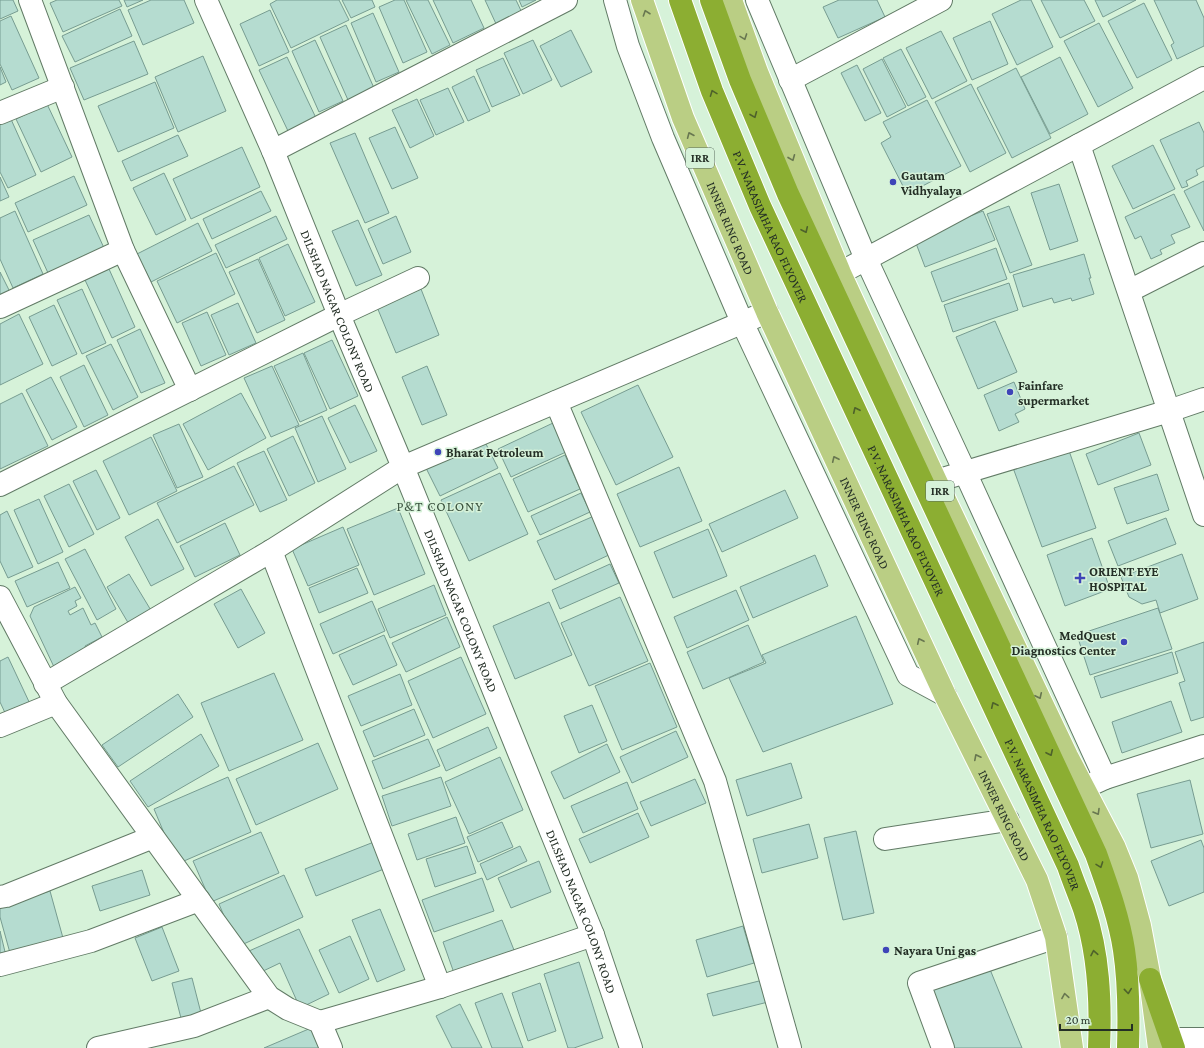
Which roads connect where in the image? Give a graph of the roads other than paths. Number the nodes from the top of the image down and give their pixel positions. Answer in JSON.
{"nodes":[{"id":1,"x":30,"y":0,"type":"edge"},
{"id":2,"x":566,"y":0,"type":"edge"},
{"id":3,"x":615,"y":0,"type":"edge"},
{"id":4,"x":642,"y":0,"type":"edge"},
{"id":5,"x":680,"y":0,"type":"edge"},
{"id":6,"x":711,"y":0,"type":"edge"},
{"id":7,"x":731,"y":0,"type":"edge"},
{"id":8,"x":757,"y":0,"type":"edge"},
{"id":9,"x":941,"y":0,"type":"edge"},
{"id":10,"x":213,"y":2,"type":"edge"},
{"id":11,"x":1204,"y":78,"type":"edge"},
{"id":12,"x":790,"y":80,"type":"junction"},
{"id":13,"x":63,"y":87,"type":"junction"},
{"id":14,"x":0,"y":113,"type":"edge"},
{"id":15,"x":1079,"y":145,"type":"junction"},
{"id":16,"x":273,"y":151,"type":"junction"},
{"id":17,"x":123,"y":250,"type":"junction"},
{"id":18,"x":1204,"y":253,"type":"edge"},
{"id":19,"x":866,"y":259,"type":"junction"},
{"id":20,"x":840,"y":273,"type":"junction"},
{"id":21,"x":418,"y":278,"type":"dead end"},
{"id":22,"x":1128,"y":291,"type":"junction"},
{"id":23,"x":0,"y":307,"type":"edge"},
{"id":24,"x":767,"y":312,"type":"junction"},
{"id":25,"x":339,"y":314,"type":"junction"},
{"id":26,"x":742,"y":322,"type":"junction"},
{"id":27,"x":190,"y":390,"type":"junction"},
{"id":28,"x":1204,"y":399,"type":"edge"},
{"id":29,"x":556,"y":402,"type":"junction"},
{"id":30,"x":1169,"y":411,"type":"junction"},
{"id":31,"x":403,"y":466,"type":"junction"},
{"id":32,"x":965,"y":472,"type":"junction"},
{"id":33,"x":936,"y":481,"type":"junction"},
{"id":34,"x":0,"y":486,"type":"edge"},
{"id":35,"x":1204,"y":516,"type":"edge"},
{"id":36,"x":270,"y":551,"type":"junction"},
{"id":37,"x":0,"y":597,"type":"edge"},
{"id":38,"x":50,"y":693,"type":"junction"},
{"id":39,"x":945,"y":694,"type":"junction"},
{"id":40,"x":0,"y":726,"type":"edge"},
{"id":41,"x":1204,"y":746,"type":"edge"},
{"id":42,"x":1104,"y":778,"type":"junction"},
{"id":43,"x":1083,"y":788,"type":"junction"},
{"id":44,"x":1008,"y":820,"type":"junction"},
{"id":45,"x":153,"y":837,"type":"junction"},
{"id":46,"x":885,"y":840,"type":"dead end"},
{"id":47,"x":0,"y":897,"type":"edge"},
{"id":48,"x":199,"y":900,"type":"junction"},
{"id":49,"x":593,"y":935,"type":"junction"},
{"id":50,"x":1056,"y":936,"type":"junction"},
{"id":51,"x":0,"y":965,"type":"edge"},
{"id":52,"x":1150,"y":979,"type":"joint"},
{"id":53,"x":440,"y":987,"type":"junction"},
{"id":54,"x":269,"y":997,"type":"junction"},
{"id":55,"x":320,"y":1022,"type":"junction"},
{"id":56,"x":1204,"y":1039,"type":"edge"},
{"id":57,"x":133,"y":1044,"type":"edge"},
{"id":58,"x":1164,"y":1046,"type":"edge"},
{"id":59,"x":98,"y":1048,"type":"edge"},
{"id":60,"x":331,"y":1048,"type":"edge"},
{"id":61,"x":631,"y":1048,"type":"edge"},
{"id":62,"x":790,"y":1048,"type":"edge"},
{"id":63,"x":943,"y":1048,"type":"edge"},
{"id":64,"x":1072,"y":1048,"type":"edge"},
{"id":65,"x":1099,"y":1048,"type":"edge"},
{"id":66,"x":1128,"y":1048,"type":"edge"}],
"edges":[{"from":1,"to":13,"type":"street"},
{"from":2,"to":16,"type":"street"},
{"from":3,"to":26,"type":"street"},
{"from":24,"to":4,"type":"main road","name":"INNER RING ROAD","number":"IRR","one_way":true},
{"from":65,"to":5,"type":"highway","name":"P.V. NARASIMHA RAO FLYOVER","one_way":true},
{"from":6,"to":66,"type":"highway","one_way":true},
{"from":7,"to":20,"type":"main road","number":"IRR","one_way":true},
{"from":8,"to":12,"type":"street"},
{"from":9,"to":12,"type":"street"},
{"from":10,"to":16,"type":"street","name":"DILSHAD NAGAR COLONY ROAD"},
{"from":11,"to":15,"type":"street"},
{"from":12,"to":19,"type":"street"},
{"from":13,"to":14,"type":"street"},
{"from":13,"to":17,"type":"street"},
{"from":15,"to":19,"type":"street"},
{"from":15,"to":22,"type":"street"},
{"from":16,"to":25,"type":"street","name":"DILSHAD NAGAR COLONY ROAD"},
{"from":17,"to":23,"type":"street"},
{"from":17,"to":27,"type":"street"},
{"from":18,"to":22,"type":"street"},
{"from":19,"to":20,"type":"street"},
{"from":19,"to":32,"type":"street"},
{"from":20,"to":33,"type":"main road","number":"IRR"},
{"from":21,"to":25,"type":"street"},
{"from":22,"to":30,"type":"street"},
{"from":24,"to":26,"type":"street"},
{"from":39,"to":24,"type":"main road","name":"INNER RING ROAD","number":"IRR","one_way":true},
{"from":25,"to":27,"type":"street"},
{"from":25,"to":31,"type":"street","name":"DILSHAD NAGAR COLONY ROAD"},
{"from":26,"to":29,"type":"street"},
{"from":26,"to":39,"type":"street"},
{"from":27,"to":34,"type":"street"},
{"from":28,"to":30,"type":"street"},
{"from":29,"to":31,"type":"street"},
{"from":29,"to":62,"type":"street"},
{"from":30,"to":32,"type":"street"},
{"from":30,"to":35,"type":"street"},
{"from":31,"to":36,"type":"street"},
{"from":31,"to":49,"type":"street","name":"DILSHAD NAGAR COLONY ROAD"},
{"from":32,"to":33,"type":"street"},
{"from":32,"to":42,"type":"street"},
{"from":33,"to":43,"type":"main road","number":"IRR","one_way":true},
{"from":36,"to":38,"type":"street"},
{"from":36,"to":53,"type":"street"},
{"from":37,"to":38,"type":"street"},
{"from":38,"to":40,"type":"street"},
{"from":38,"to":45,"type":"street"},
{"from":44,"to":39,"type":"main road","name":"INNER RING ROAD","number":"IRR","one_way":true},
{"from":41,"to":42,"type":"street"},
{"from":42,"to":43,"type":"street"},
{"from":43,"to":52,"type":"main road","number":"IRR","one_way":true},
{"from":44,"to":46,"type":"street"},
{"from":44,"to":50,"type":"main road","name":"INNER RING ROAD","number":"IRR"},
{"from":45,"to":47,"type":"street"},
{"from":45,"to":48,"type":"street"},
{"from":48,"to":51,"type":"street"},
{"from":48,"to":54,"type":"street"},
{"from":49,"to":53,"type":"street"},
{"from":49,"to":61,"type":"street","name":"DILSHAD NAGAR COLONY ROAD"},
{"from":50,"to":63,"type":"street"},
{"from":64,"to":50,"type":"main road","name":"INNER RING ROAD","number":"IRR","one_way":true},
{"from":52,"to":58,"type":"highway"},
{"from":53,"to":55,"type":"street"},
{"from":54,"to":55,"type":"street"},
{"from":54,"to":57,"type":"street"},
{"from":55,"to":60,"type":"street"},
{"from":56,"to":58,"type":"street"},
{"from":57,"to":59,"type":"street"}]}
